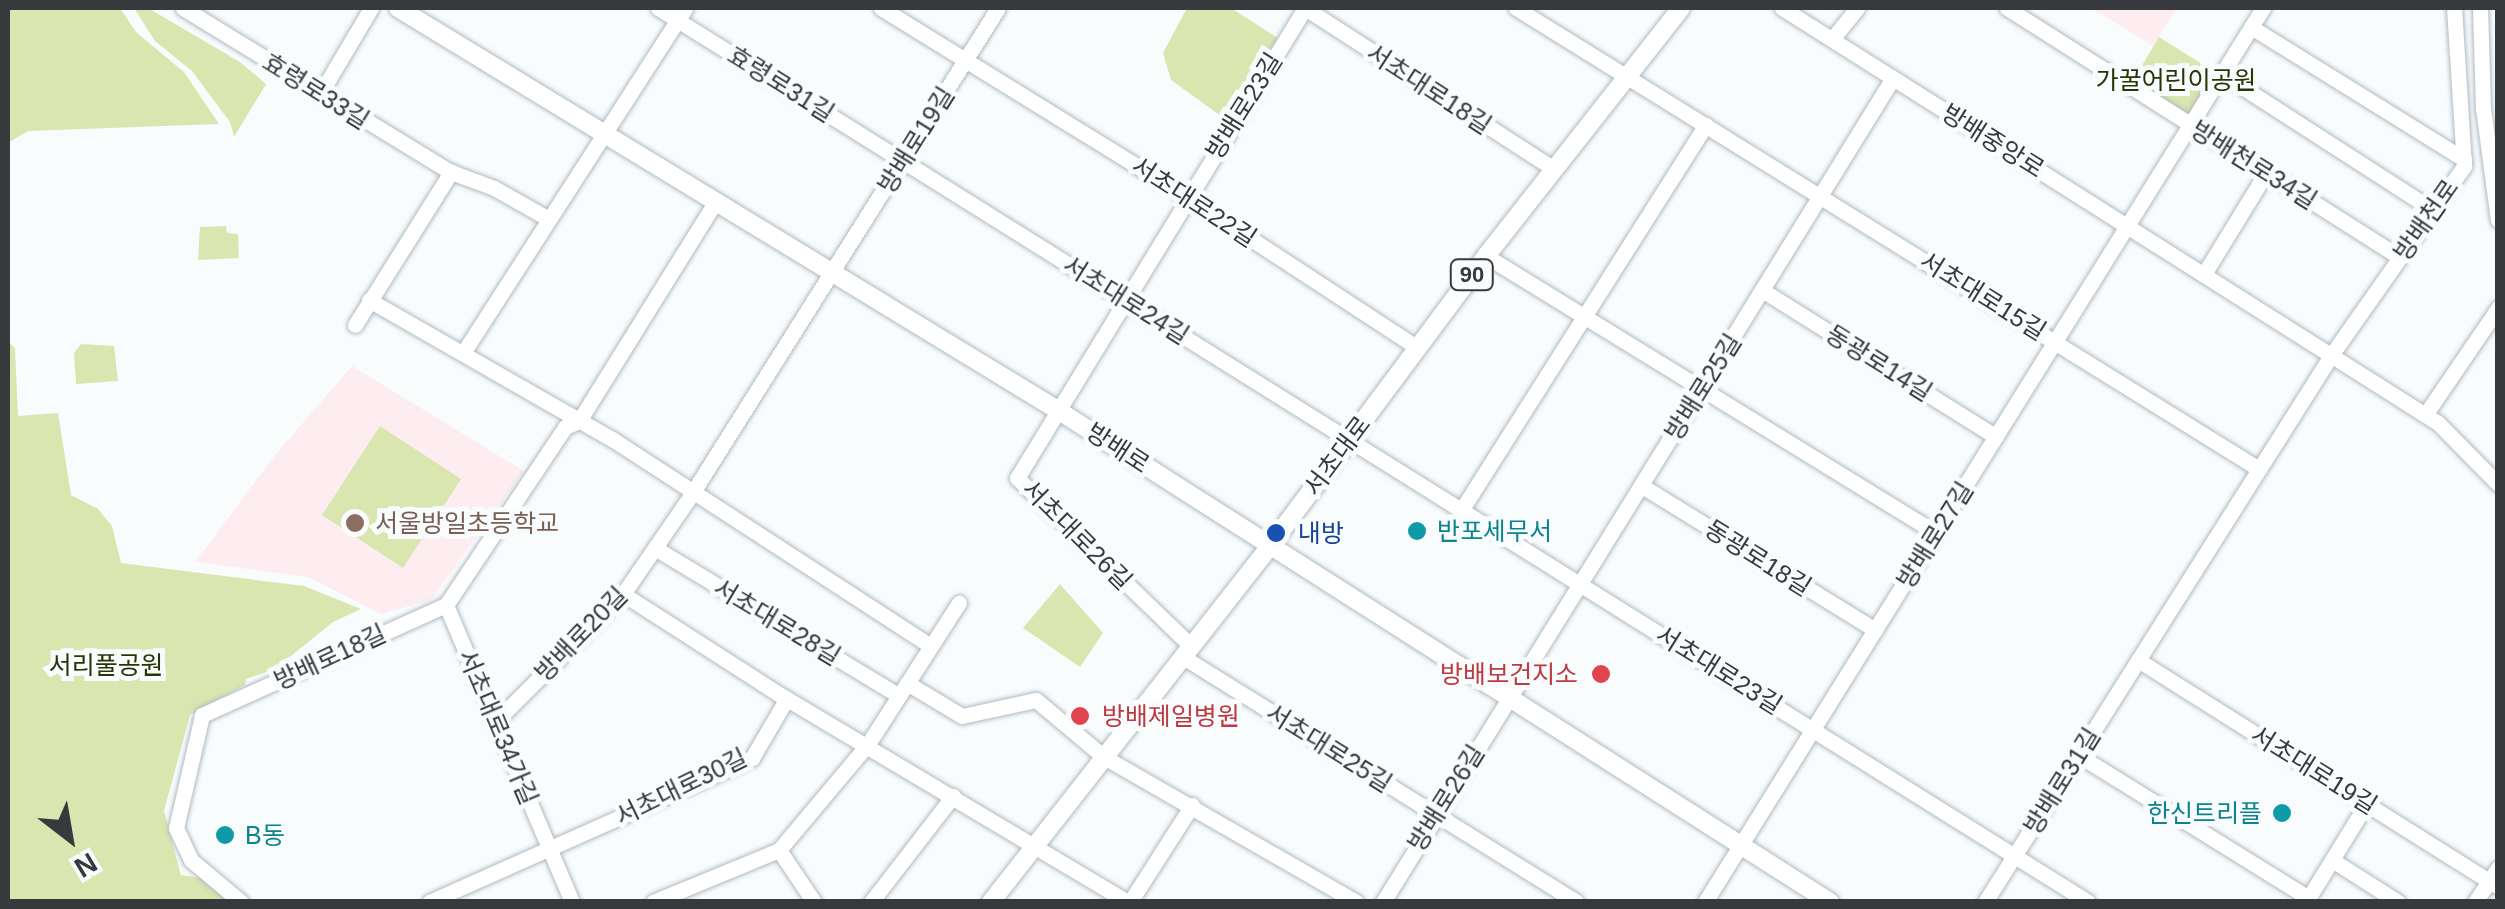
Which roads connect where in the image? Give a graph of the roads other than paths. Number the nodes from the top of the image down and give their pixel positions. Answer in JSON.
{"nodes":[{"id":1,"x":183,"y":8,"type":"edge"},
{"id":2,"x":370,"y":8,"type":"edge"},
{"id":3,"x":398,"y":8,"type":"edge"},
{"id":4,"x":658,"y":8,"type":"edge"},
{"id":5,"x":881,"y":8,"type":"edge"},
{"id":6,"x":998,"y":8,"type":"edge"},
{"id":7,"x":1305,"y":8,"type":"edge"},
{"id":8,"x":1516,"y":8,"type":"edge"},
{"id":9,"x":1680,"y":8,"type":"edge"},
{"id":10,"x":1782,"y":8,"type":"edge"},
{"id":11,"x":1857,"y":8,"type":"edge"},
{"id":12,"x":2007,"y":8,"type":"edge"},
{"id":13,"x":2262,"y":8,"type":"edge"},
{"id":14,"x":2454,"y":8,"type":"edge"},
{"id":15,"x":2480,"y":8,"type":"edge"},
{"id":16,"x":681,"y":14,"type":"edge"},
{"id":17,"x":2251,"y":27,"type":"junction"},
{"id":18,"x":1832,"y":40,"type":"junction"},
{"id":19,"x":966,"y":60,"type":"junction"},
{"id":20,"x":2222,"y":74,"type":"junction"},
{"id":21,"x":1627,"y":76,"type":"junction"},
{"id":22,"x":1893,"y":78,"type":"junction"},
{"id":23,"x":320,"y":94,"type":"junction"},
{"id":24,"x":2190,"y":124,"type":"junction"},
{"id":25,"x":1706,"y":125,"type":"junction"},
{"id":26,"x":603,"y":132,"type":"junction"},
{"id":27,"x":2464,"y":160,"type":"junction"},
{"id":28,"x":903,"y":161,"type":"junction"},
{"id":29,"x":1554,"y":169,"type":"junction"},
{"id":30,"x":451,"y":172,"type":"junction"},
{"id":31,"x":2266,"y":172,"type":"junction"},
{"id":32,"x":2494,"y":175,"type":"edge"},
{"id":33,"x":2457,"y":176,"type":"junction"},
{"id":34,"x":1821,"y":195,"type":"junction"},
{"id":35,"x":1187,"y":197,"type":"junction"},
{"id":36,"x":716,"y":201,"type":"junction"},
{"id":37,"x":2433,"y":210,"type":"junction"},
{"id":38,"x":546,"y":218,"type":"junction"},
{"id":39,"x":2498,"y":220,"type":"edge"},
{"id":40,"x":2128,"y":226,"type":"junction"},
{"id":41,"x":1486,"y":256,"type":"junction"},
{"id":42,"x":2400,"y":257,"type":"junction"},
{"id":43,"x":833,"y":272,"type":"junction"},
{"id":44,"x":2204,"y":274,"type":"junction"},
{"id":45,"x":1762,"y":290,"type":"junction"},
{"id":46,"x":1124,"y":298,"type":"junction"},
{"id":47,"x":369,"y":300,"type":"junction"},
{"id":48,"x":2498,"y":308,"type":"edge"},
{"id":49,"x":1585,"y":316,"type":"junction"},
{"id":50,"x":355,"y":325,"type":"dead end"},
{"id":51,"x":2056,"y":341,"type":"junction"},
{"id":52,"x":1418,"y":348,"type":"junction"},
{"id":53,"x":464,"y":353,"type":"junction"},
{"id":54,"x":2332,"y":354,"type":"junction"},
{"id":55,"x":1702,"y":388,"type":"junction"},
{"id":56,"x":1056,"y":409,"type":"junction"},
{"id":57,"x":2425,"y":415,"type":"junction"},
{"id":58,"x":579,"y":421,"type":"junction"},
{"id":59,"x":1996,"y":437,"type":"junction"},
{"id":60,"x":1350,"y":440,"type":"junction"},
{"id":61,"x":2259,"y":468,"type":"junction"},
{"id":62,"x":2498,"y":484,"type":"edge"},
{"id":63,"x":1642,"y":486,"type":"junction"},
{"id":64,"x":694,"y":492,"type":"junction"},
{"id":65,"x":1462,"y":508,"type":"junction"},
{"id":66,"x":1936,"y":533,"type":"junction"},
{"id":67,"x":1270,"y":546,"type":"junction"},
{"id":68,"x":655,"y":548,"type":"junction"},
{"id":69,"x":1582,"y":583,"type":"junction"},
{"id":70,"x":623,"y":594,"type":"junction"},
{"id":71,"x":959,"y":603,"type":"dead end"},
{"id":72,"x":446,"y":605,"type":"junction"},
{"id":73,"x":1875,"y":630,"type":"junction"},
{"id":74,"x":931,"y":646,"type":"junction"},
{"id":75,"x":1187,"y":652,"type":"junction"},
{"id":76,"x":2138,"y":660,"type":"junction"},
{"id":77,"x":903,"y":690,"type":"junction"},
{"id":78,"x":1510,"y":695,"type":"junction"},
{"id":79,"x":787,"y":698,"type":"junction"},
{"id":80,"x":496,"y":721,"type":"junction"},
{"id":81,"x":1812,"y":729,"type":"junction"},
{"id":82,"x":868,"y":744,"type":"junction"},
{"id":83,"x":2078,"y":755,"type":"junction"},
{"id":84,"x":1104,"y":757,"type":"junction"},
{"id":85,"x":953,"y":796,"type":"junction"},
{"id":86,"x":2368,"y":804,"type":"junction"},
{"id":87,"x":1192,"y":805,"type":"junction"},
{"id":88,"x":1436,"y":815,"type":"junction"},
{"id":89,"x":1742,"y":844,"type":"junction"},
{"id":90,"x":1035,"y":846,"type":"junction"},
{"id":91,"x":550,"y":848,"type":"junction"},
{"id":92,"x":779,"y":850,"type":"junction"},
{"id":93,"x":2014,"y":856,"type":"junction"},
{"id":94,"x":2332,"y":860,"type":"junction"},
{"id":95,"x":2494,"y":879,"type":"edge"},
{"id":96,"x":2307,"y":900,"type":"edge"},
{"id":97,"x":1124,"y":901,"type":"edge"},
{"id":98,"x":241,"y":902,"type":"edge"},
{"id":99,"x":428,"y":902,"type":"edge"},
{"id":100,"x":572,"y":902,"type":"edge"},
{"id":101,"x":653,"y":902,"type":"edge"},
{"id":102,"x":814,"y":902,"type":"edge"},
{"id":103,"x":871,"y":902,"type":"edge"},
{"id":104,"x":991,"y":902,"type":"edge"},
{"id":105,"x":1356,"y":902,"type":"edge"},
{"id":106,"x":1383,"y":902,"type":"edge"},
{"id":107,"x":1576,"y":902,"type":"edge"},
{"id":108,"x":1705,"y":902,"type":"edge"},
{"id":109,"x":1830,"y":902,"type":"edge"},
{"id":110,"x":1985,"y":902,"type":"edge"},
{"id":111,"x":2088,"y":902,"type":"edge"},
{"id":112,"x":2398,"y":902,"type":"edge"},
{"id":113,"x":2475,"y":902,"type":"edge"}],
"edges":[{"from":1,"to":23,"type":"street","name":"효령로33길"},
{"from":2,"to":23,"type":"street"},
{"from":3,"to":26,"type":"main road","name":"방배로"},
{"from":4,"to":16,"type":"street","name":"효령로31길"},
{"from":5,"to":19,"type":"street","name":"서초대로22길"},
{"from":6,"to":19,"type":"street","name":"방배로19길"},
{"from":7,"to":29,"type":"street","name":"서초대로18길"},
{"from":7,"to":35,"type":"street","name":"방배로23길"},
{"from":8,"to":21,"type":"street","name":"서초대로15길"},
{"from":9,"to":21,"type":"main road","name":"서초대로","number":"90"},
{"from":10,"to":18,"type":"street","name":"방배중앙로"},
{"from":11,"to":18,"type":"street"},
{"from":12,"to":24,"type":"street","name":"방배천로34길"},
{"from":13,"to":17,"type":"street","name":"방배로27길"},
{"from":14,"to":27,"type":"street","name":"방배천로"},
{"from":15,"to":32,"type":"street"},
{"from":16,"to":26,"type":"street"},
{"from":16,"to":28,"type":"street","name":"효령로31길"},
{"from":17,"to":20,"type":"street","name":"방배로27길"},
{"from":17,"to":27,"type":"street"},
{"from":18,"to":22,"type":"street","name":"방배중앙로"},
{"from":19,"to":28,"type":"street","name":"방배로19길"},
{"from":19,"to":35,"type":"street","name":"서초대로22길"},
{"from":20,"to":24,"type":"street","name":"방배로27길"},
{"from":20,"to":37,"type":"street"},
{"from":21,"to":25,"type":"street","name":"서초대로15길"},
{"from":21,"to":29,"type":"main road","name":"서초대로","number":"90"},
{"from":22,"to":34,"type":"street","name":"방배로25길"},
{"from":22,"to":40,"type":"street","name":"방배중앙로"},
{"from":23,"to":30,"type":"street","name":"효령로33길"},
{"from":24,"to":31,"type":"street","name":"방배천로34길"},
{"from":24,"to":40,"type":"street","name":"방배로27길"},
{"from":25,"to":34,"type":"street","name":"서초대로15길"},
{"from":25,"to":49,"type":"street"},
{"from":26,"to":36,"type":"main road","name":"방배로"},
{"from":26,"to":38,"type":"street"},
{"from":27,"to":33,"type":"street","name":"방배천로"},
{"from":28,"to":43,"type":"street","name":"방배로19길"},
{"from":28,"to":46,"type":"street","name":"서초대로24길"},
{"from":29,"to":41,"type":"main road","name":"서초대로","number":"90"},
{"from":30,"to":38,"type":"street","name":"효령로33길"},
{"from":30,"to":47,"type":"street"},
{"from":31,"to":42,"type":"street","name":"방배천로34길"},
{"from":31,"to":44,"type":"street"},
{"from":32,"to":33,"type":"street"},
{"from":32,"to":39,"type":"street"},
{"from":33,"to":37,"type":"street","name":"방배천로"},
{"from":34,"to":45,"type":"street","name":"방배로25길"},
{"from":34,"to":51,"type":"street","name":"서초대로15길"},
{"from":35,"to":46,"type":"street","name":"방배로23길"},
{"from":35,"to":52,"type":"street","name":"서초대로22길"},
{"from":36,"to":43,"type":"main road","name":"방배로"},
{"from":36,"to":58,"type":"street"},
{"from":37,"to":42,"type":"street","name":"방배천로"},
{"from":38,"to":53,"type":"street"},
{"from":40,"to":44,"type":"street","name":"방배중앙로"},
{"from":40,"to":51,"type":"street","name":"방배로27길"},
{"from":41,"to":49,"type":"street"},
{"from":41,"to":52,"type":"main road","name":"서초대로","number":"90"},
{"from":42,"to":54,"type":"street","name":"방배천로"},
{"from":43,"to":56,"type":"main road","name":"방배로"},
{"from":43,"to":64,"type":"street","name":"방배로20길"},
{"from":44,"to":54,"type":"street","name":"방배중앙로"},
{"from":45,"to":55,"type":"street","name":"방배로25길"},
{"from":45,"to":59,"type":"street","name":"동광로14길"},
{"from":46,"to":56,"type":"street","name":"방배로23길"},
{"from":46,"to":60,"type":"street","name":"서초대로24길"},
{"from":47,"to":50,"type":"street"},
{"from":47,"to":53,"type":"street"},
{"from":48,"to":57,"type":"street"},
{"from":49,"to":55,"type":"street"},
{"from":49,"to":65,"type":"street"},
{"from":51,"to":59,"type":"street","name":"방배로27길"},
{"from":51,"to":61,"type":"street","name":"서초대로15길"},
{"from":52,"to":60,"type":"main road","name":"서초대로","number":"90"},
{"from":53,"to":58,"type":"street"},
{"from":54,"to":57,"type":"street","name":"방배중앙로"},
{"from":54,"to":61,"type":"street"},
{"from":55,"to":63,"type":"street","name":"방배로25길"},
{"from":55,"to":66,"type":"street"},
{"from":56,"to":67,"type":"main road","name":"방배로"},
{"from":56,"to":75,"type":"street","name":"서초대로26길"},
{"from":57,"to":62,"type":"street","name":"방배중앙로"},
{"from":58,"to":64,"type":"street"},
{"from":58,"to":72,"type":"street"},
{"from":59,"to":66,"type":"street","name":"방배로27길"},
{"from":60,"to":65,"type":"street","name":"서초대로23길"},
{"from":60,"to":67,"type":"main road","name":"서초대로","number":"90"},
{"from":61,"to":76,"type":"street","name":"방배로31길"},
{"from":63,"to":69,"type":"street","name":"방배로25길"},
{"from":63,"to":73,"type":"street","name":"동광로18길"},
{"from":64,"to":68,"type":"street","name":"방배로20길"},
{"from":64,"to":74,"type":"street"},
{"from":65,"to":69,"type":"street","name":"서초대로23길"},
{"from":66,"to":73,"type":"street","name":"방배로27길"},
{"from":67,"to":75,"type":"main road","name":"서초대로","number":"90"},
{"from":67,"to":78,"type":"main road","name":"방배로"},
{"from":68,"to":70,"type":"street","name":"방배로20길"},
{"from":68,"to":77,"type":"street","name":"서초대로28길"},
{"from":69,"to":78,"type":"street","name":"방배로25길"},
{"from":69,"to":81,"type":"street","name":"서초대로23길"},
{"from":70,"to":79,"type":"street"},
{"from":70,"to":80,"type":"street","name":"방배로20길"},
{"from":71,"to":74,"type":"street"},
{"from":72,"to":80,"type":"street","name":"서초대로34가길"},
{"from":72,"to":98,"type":"street","name":"방배로18길"},
{"from":73,"to":81,"type":"street","name":"방배로27길"},
{"from":74,"to":77,"type":"street"},
{"from":75,"to":84,"type":"main road","name":"서초대로","number":"90"},
{"from":75,"to":88,"type":"street","name":"서초대로25길"},
{"from":76,"to":83,"type":"street","name":"방배로31길"},
{"from":76,"to":86,"type":"street","name":"서초대로19길"},
{"from":77,"to":82,"type":"street"},
{"from":77,"to":84,"type":"street","name":"서초대로28길"},
{"from":78,"to":88,"type":"street","name":"방배로26길"},
{"from":78,"to":89,"type":"main road","name":"방배로"},
{"from":79,"to":82,"type":"street"},
{"from":79,"to":91,"type":"street","name":"서초대로30길"},
{"from":80,"to":91,"type":"street","name":"서초대로34가길"},
{"from":81,"to":89,"type":"street","name":"방배로27길"},
{"from":81,"to":93,"type":"street","name":"서초대로23길"},
{"from":82,"to":85,"type":"street"},
{"from":82,"to":92,"type":"street"},
{"from":83,"to":93,"type":"street","name":"방배로31길"},
{"from":83,"to":96,"type":"street"},
{"from":84,"to":87,"type":"street"},
{"from":84,"to":90,"type":"main road","name":"서초대로","number":"90"},
{"from":85,"to":90,"type":"street"},
{"from":85,"to":103,"type":"street"},
{"from":86,"to":94,"type":"street"},
{"from":86,"to":95,"type":"street","name":"서초대로19길"},
{"from":87,"to":97,"type":"street"},
{"from":87,"to":105,"type":"street"},
{"from":88,"to":106,"type":"street","name":"방배로26길"},
{"from":88,"to":107,"type":"street","name":"서초대로25길"},
{"from":89,"to":108,"type":"street","name":"방배로27길"},
{"from":89,"to":109,"type":"main road","name":"방배로"},
{"from":90,"to":97,"type":"street"},
{"from":90,"to":104,"type":"main road","name":"서초대로","number":"90"},
{"from":91,"to":99,"type":"street"},
{"from":91,"to":100,"type":"street","name":"서초대로34가길"},
{"from":92,"to":101,"type":"street"},
{"from":92,"to":102,"type":"street"},
{"from":93,"to":110,"type":"street","name":"방배로31길"},
{"from":93,"to":111,"type":"street","name":"서초대로23길"},
{"from":94,"to":96,"type":"street"},
{"from":94,"to":112,"type":"street"},
{"from":95,"to":113,"type":"street"}]}
